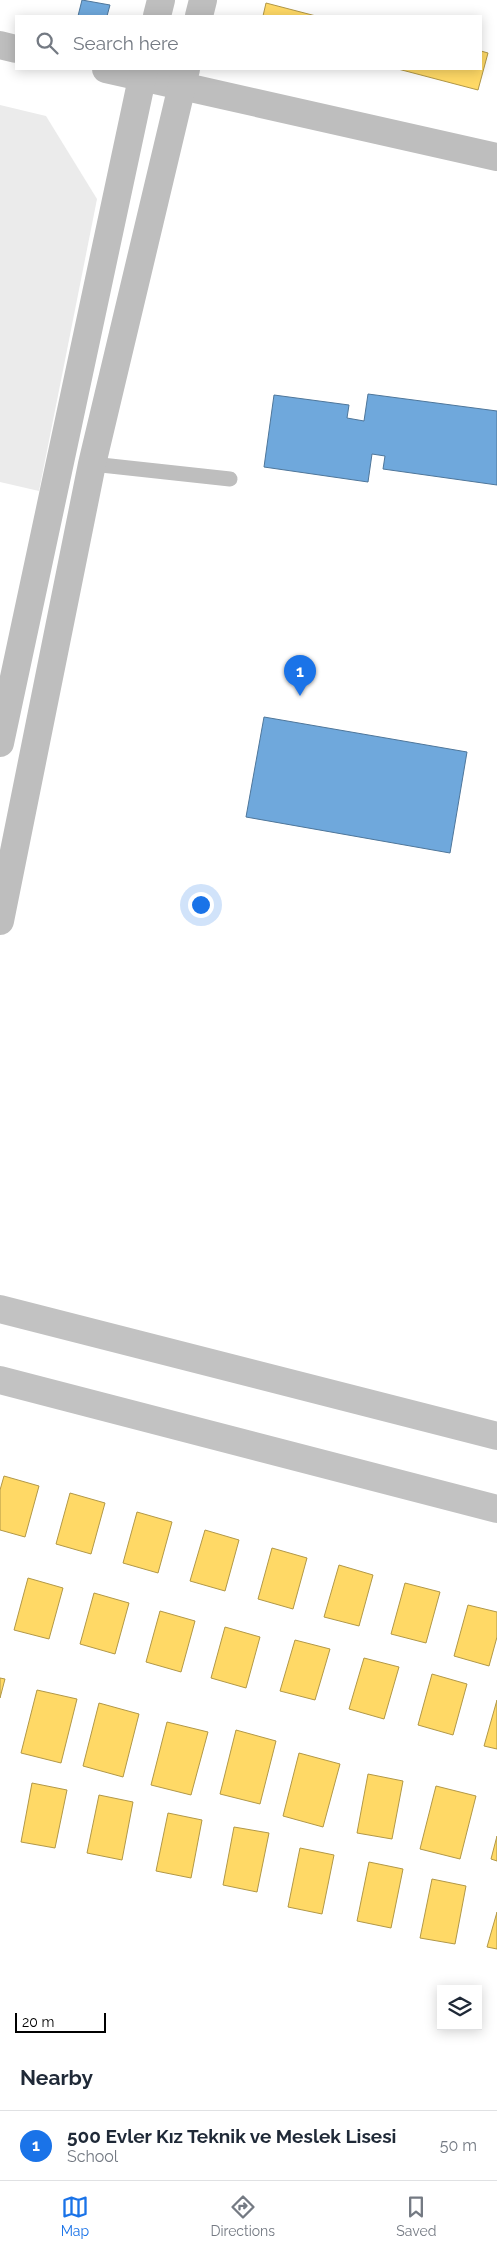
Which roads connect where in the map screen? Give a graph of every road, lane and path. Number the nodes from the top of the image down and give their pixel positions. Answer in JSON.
{"nodes":[{"id":1,"x":161,"y":0,"type":"edge"},
{"id":2,"x":203,"y":0,"type":"edge"},
{"id":3,"x":157,"y":15,"type":"edge"},
{"id":4,"x":199,"y":15,"type":"edge"},
{"id":5,"x":0,"y":45,"type":"edge"},
{"id":6,"x":15,"y":49,"type":"edge"},
{"id":7,"x":115,"y":70,"type":"edge"},
{"id":8,"x":143,"y":73,"type":"edge"},
{"id":9,"x":184,"y":78,"type":"edge"},
{"id":10,"x":497,"y":157,"type":"edge"},
{"id":11,"x":92,"y":464,"type":"junction"},
{"id":12,"x":230,"y":479,"type":"dead end"},
{"id":13,"x":0,"y":743,"type":"edge"},
{"id":14,"x":0,"y":921,"type":"edge"},
{"id":15,"x":0,"y":1309,"type":"edge"},
{"id":16,"x":0,"y":1380,"type":"edge"},
{"id":17,"x":497,"y":1436,"type":"edge"},
{"id":18,"x":497,"y":1509,"type":"edge"}],
"edges":[{"from":1,"to":3,"type":"street"},
{"from":2,"to":4,"type":"street"},
{"from":5,"to":6,"type":"street"},
{"from":7,"to":8,"type":"street"},
{"from":8,"to":9,"type":"street"},
{"from":8,"to":13,"type":"street"},
{"from":9,"to":10,"type":"street"},
{"from":9,"to":11,"type":"street"},
{"from":11,"to":12,"type":"lane"},
{"from":11,"to":14,"type":"street"},
{"from":15,"to":17,"type":"main road"},
{"from":16,"to":18,"type":"main road"}]}
